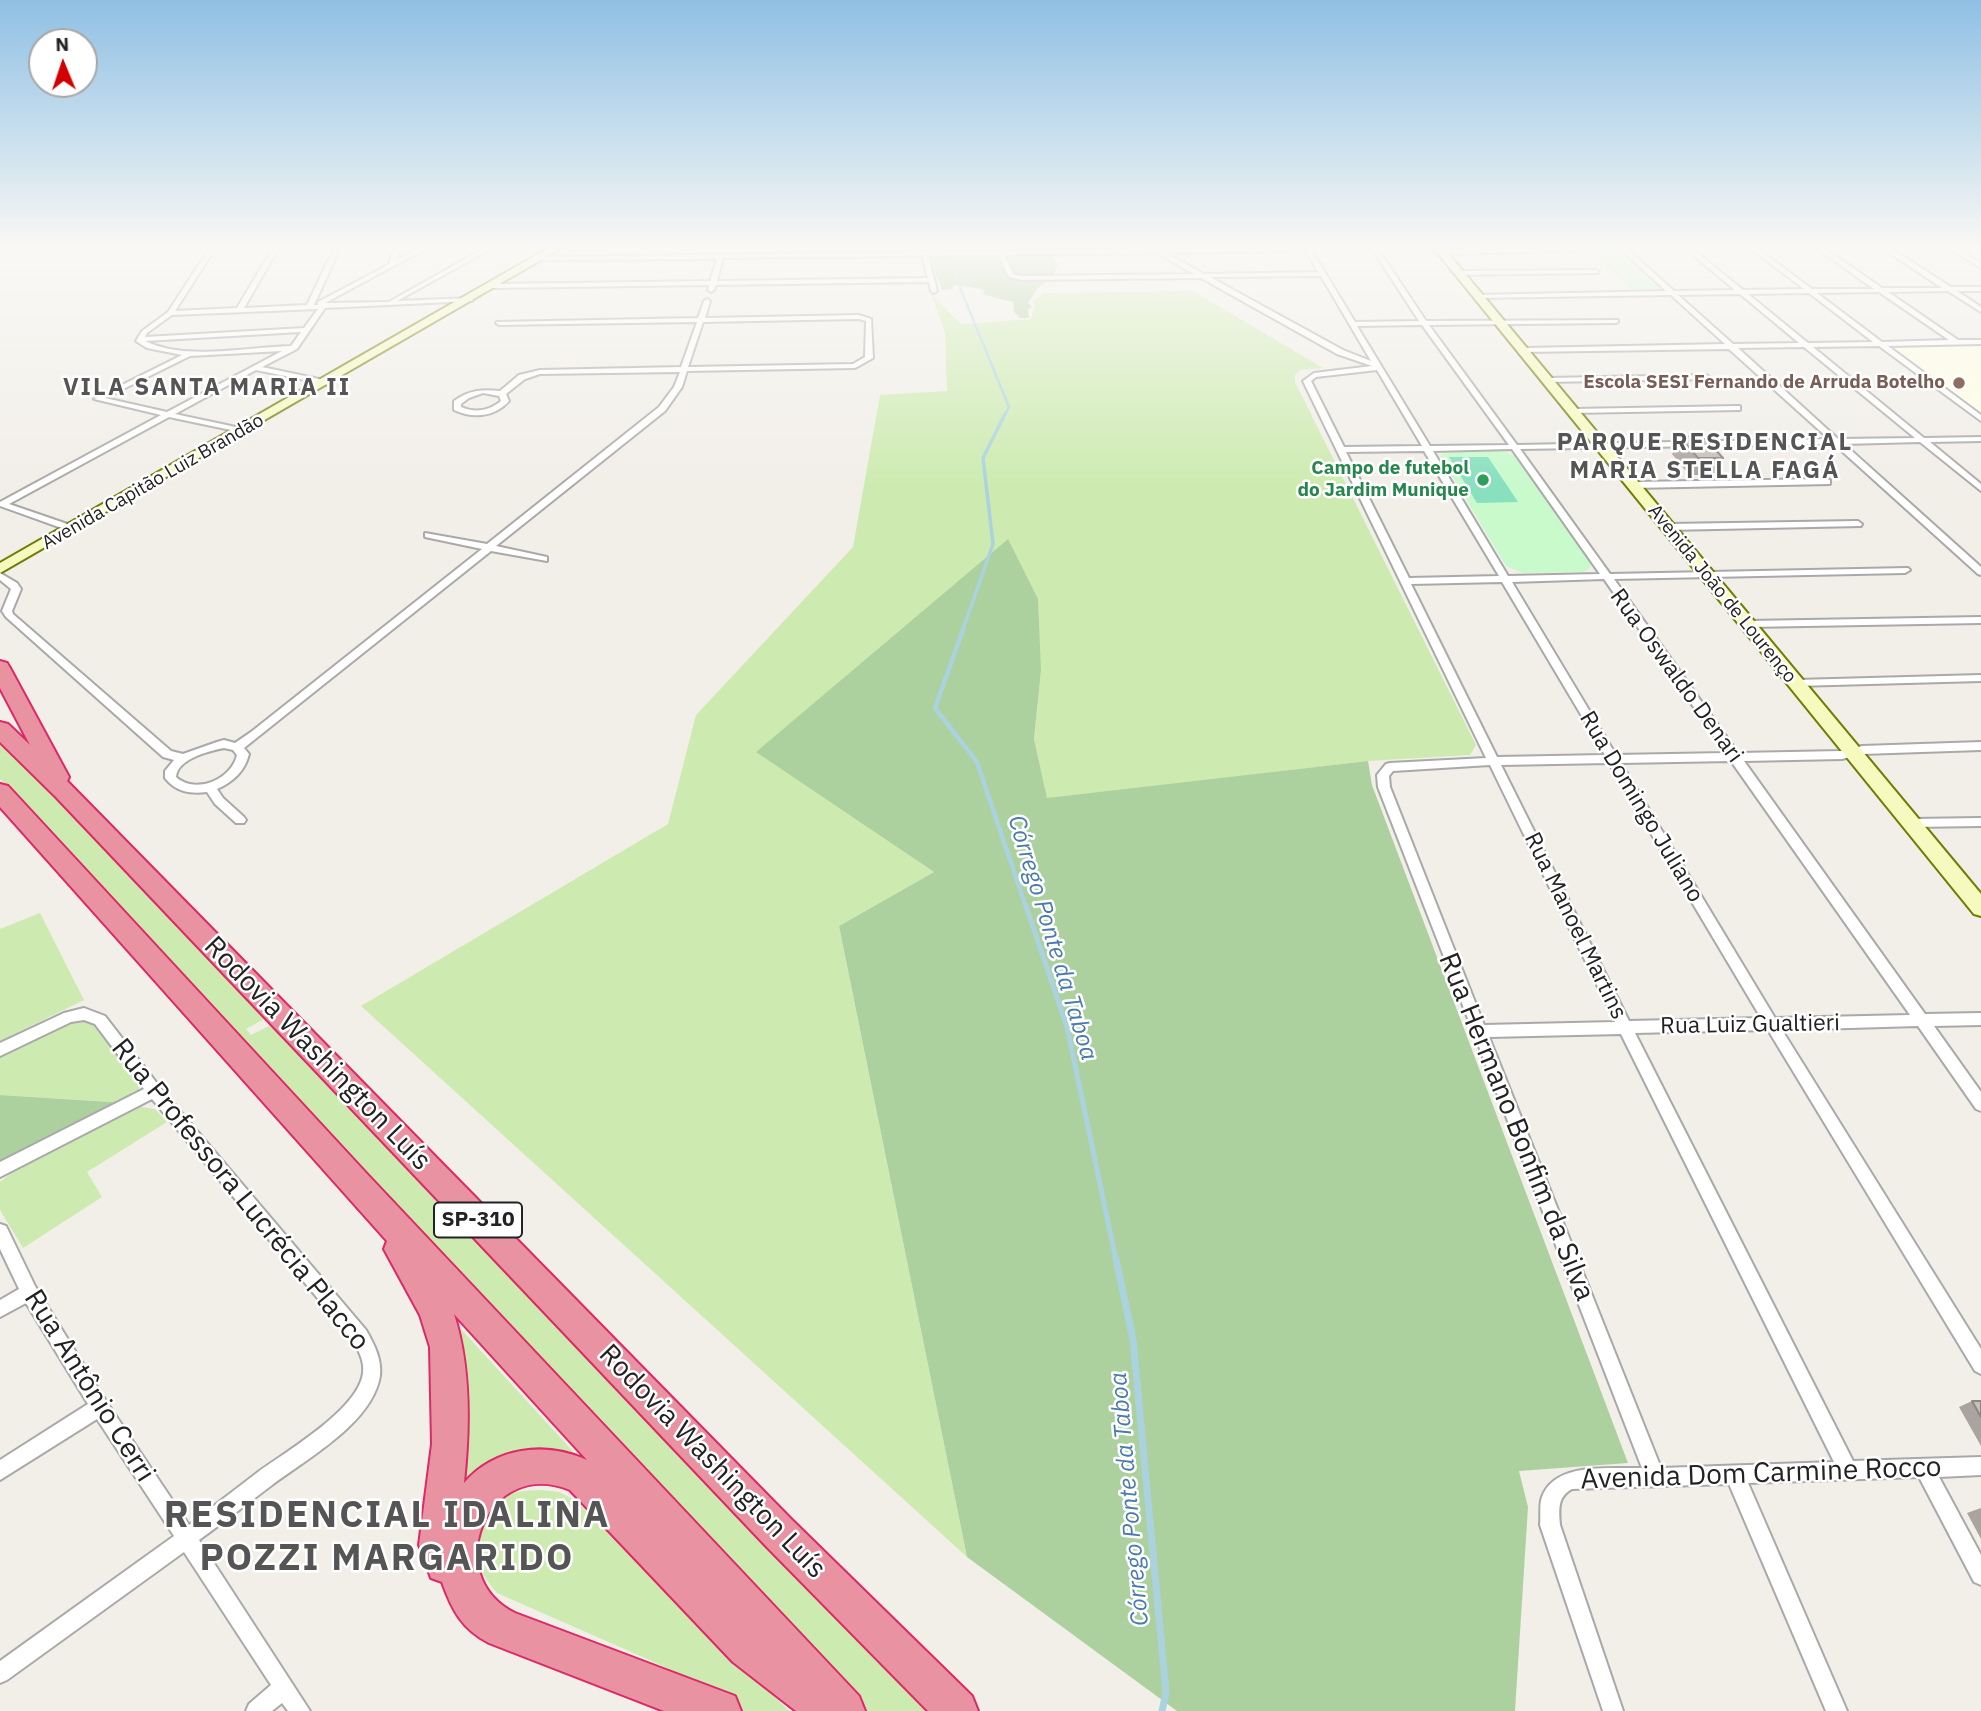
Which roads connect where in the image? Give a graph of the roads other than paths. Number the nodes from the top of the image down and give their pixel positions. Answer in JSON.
{"nodes":[{"id":1,"x":153,"y":326,"type":"edge"},
{"id":2,"x":309,"y":326,"type":"edge"},
{"id":3,"x":425,"y":326,"type":"edge"},
{"id":4,"x":699,"y":326,"type":"edge"},
{"id":5,"x":870,"y":326,"type":"edge"},
{"id":6,"x":1293,"y":326,"type":"edge"},
{"id":7,"x":1354,"y":326,"type":"edge"},
{"id":8,"x":1426,"y":326,"type":"edge"},
{"id":9,"x":1502,"y":326,"type":"edge"},
{"id":10,"x":1708,"y":326,"type":"edge"},
{"id":11,"x":1782,"y":326,"type":"edge"},
{"id":12,"x":1855,"y":326,"type":"edge"},
{"id":13,"x":1931,"y":326,"type":"edge"},
{"id":14,"x":307,"y":330,"type":"junction"},
{"id":15,"x":141,"y":339,"type":"junction"},
{"id":16,"x":1981,"y":342,"type":"edge"},
{"id":17,"x":1878,"y":343,"type":"junction"},
{"id":18,"x":1956,"y":343,"type":"junction"},
{"id":19,"x":1806,"y":345,"type":"junction"},
{"id":20,"x":1730,"y":346,"type":"junction"},
{"id":21,"x":294,"y":347,"type":"junction"},
{"id":22,"x":1523,"y":350,"type":"junction"},
{"id":23,"x":189,"y":354,"type":"junction"},
{"id":24,"x":1378,"y":367,"type":"junction"},
{"id":25,"x":256,"y":368,"type":"junction"},
{"id":26,"x":684,"y":369,"type":"junction"},
{"id":27,"x":1706,"y":377,"type":"dead end"},
{"id":28,"x":1548,"y":380,"type":"junction"},
{"id":29,"x":326,"y":383,"type":"junction"},
{"id":30,"x":502,"y":394,"type":"junction"},
{"id":31,"x":1737,"y":408,"type":"dead end"},
{"id":32,"x":1572,"y":411,"type":"junction"},
{"id":33,"x":167,"y":415,"type":"junction"},
{"id":34,"x":1981,"y":419,"type":"edge"},
{"id":35,"x":242,"y":431,"type":"junction"},
{"id":36,"x":1981,"y":439,"type":"edge"},
{"id":37,"x":1922,"y":440,"type":"junction"},
{"id":38,"x":1836,"y":441,"type":"junction"},
{"id":39,"x":1600,"y":445,"type":"junction"},
{"id":40,"x":1514,"y":447,"type":"junction"},
{"id":41,"x":1426,"y":448,"type":"junction"},
{"id":42,"x":1340,"y":450,"type":"junction"},
{"id":43,"x":1827,"y":482,"type":"dead end"},
{"id":44,"x":1633,"y":485,"type":"junction"},
{"id":45,"x":1981,"y":488,"type":"edge"},
{"id":46,"x":1858,"y":524,"type":"dead end"},
{"id":47,"x":1668,"y":527,"type":"junction"},
{"id":48,"x":74,"y":528,"type":"junction"},
{"id":49,"x":428,"y":535,"type":"dead end"},
{"id":50,"x":490,"y":546,"type":"junction"},
{"id":51,"x":544,"y":559,"type":"dead end"},
{"id":52,"x":0,"y":569,"type":"edge"},
{"id":53,"x":1905,"y":569,"type":"dead end"},
{"id":54,"x":1981,"y":572,"type":"edge"},
{"id":55,"x":0,"y":576,"type":"edge"},
{"id":56,"x":1604,"y":576,"type":"junction"},
{"id":57,"x":1706,"y":576,"type":"junction"},
{"id":58,"x":1504,"y":578,"type":"junction"},
{"id":59,"x":1406,"y":581,"type":"junction"},
{"id":60,"x":1981,"y":620,"type":"edge"},
{"id":61,"x":1748,"y":624,"type":"junction"},
{"id":62,"x":0,"y":668,"type":"edge"},
{"id":63,"x":1981,"y":678,"type":"edge"},
{"id":64,"x":1796,"y":683,"type":"junction"},
{"id":65,"x":0,"y":729,"type":"edge"},
{"id":66,"x":1981,"y":746,"type":"edge"},
{"id":67,"x":237,"y":747,"type":"junction"},
{"id":68,"x":1853,"y":753,"type":"junction"},
{"id":69,"x":1734,"y":757,"type":"junction"},
{"id":70,"x":184,"y":758,"type":"junction"},
{"id":71,"x":1613,"y":759,"type":"junction"},
{"id":72,"x":1494,"y":761,"type":"junction"},
{"id":73,"x":209,"y":786,"type":"junction"},
{"id":74,"x":64,"y":791,"type":"junction"},
{"id":75,"x":0,"y":792,"type":"edge"},
{"id":76,"x":0,"y":807,"type":"edge"},
{"id":77,"x":240,"y":820,"type":"dead end"},
{"id":78,"x":1981,"y":822,"type":"edge"},
{"id":79,"x":1912,"y":823,"type":"junction"},
{"id":80,"x":36,"y":831,"type":"junction"},
{"id":81,"x":1981,"y":907,"type":"edge"},
{"id":82,"x":1981,"y":1019,"type":"edge"},
{"id":83,"x":1922,"y":1022,"type":"junction"},
{"id":84,"x":1772,"y":1025,"type":"junction"},
{"id":85,"x":1625,"y":1028,"type":"junction"},
{"id":86,"x":1478,"y":1031,"type":"junction"},
{"id":87,"x":0,"y":1050,"type":"edge"},
{"id":88,"x":154,"y":1091,"type":"junction"},
{"id":89,"x":1981,"y":1104,"type":"edge"},
{"id":90,"x":0,"y":1170,"type":"edge"},
{"id":91,"x":356,"y":1184,"type":"junction"},
{"id":92,"x":0,"y":1232,"type":"edge"},
{"id":93,"x":29,"y":1292,"type":"junction"},
{"id":94,"x":0,"y":1309,"type":"edge"},
{"id":95,"x":1981,"y":1365,"type":"edge"},
{"id":96,"x":100,"y":1407,"type":"junction"},
{"id":97,"x":1981,"y":1466,"type":"edge"},
{"id":98,"x":1925,"y":1469,"type":"junction"},
{"id":99,"x":0,"y":1471,"type":"edge"},
{"id":100,"x":1848,"y":1471,"type":"junction"},
{"id":101,"x":1735,"y":1475,"type":"junction"},
{"id":102,"x":1655,"y":1477,"type":"junction"},
{"id":103,"x":1550,"y":1500,"type":"joint"},
{"id":104,"x":188,"y":1538,"type":"junction"},
{"id":105,"x":457,"y":1569,"type":"junction"},
{"id":106,"x":1981,"y":1575,"type":"edge"},
{"id":107,"x":0,"y":1673,"type":"edge"},
{"id":108,"x":284,"y":1688,"type":"junction"},
{"id":109,"x":954,"y":1707,"type":"edge"},
{"id":110,"x":256,"y":1711,"type":"edge"},
{"id":111,"x":300,"y":1711,"type":"edge"},
{"id":112,"x":720,"y":1711,"type":"edge"},
{"id":113,"x":830,"y":1711,"type":"edge"},
{"id":114,"x":844,"y":1711,"type":"edge"},
{"id":115,"x":1613,"y":1711,"type":"edge"},
{"id":116,"x":1837,"y":1711,"type":"edge"}],
"edges":[{"from":1,"to":15,"type":"street"},
{"from":2,"to":14,"type":"street"},
{"from":3,"to":29,"type":"street","name":"Avenida Capitão Luiz Brandão"},
{"from":4,"to":26,"type":"street"},
{"from":5,"to":26,"type":"street"},
{"from":6,"to":24,"type":"street"},
{"from":7,"to":24,"type":"street","name":"Rua Domingo Juliano"},
{"from":8,"to":40,"type":"street","name":"Rua Oswaldo Denari"},
{"from":9,"to":22,"type":"street","name":"Avenida João de Lourenço"},
{"from":10,"to":20,"type":"street"},
{"from":11,"to":19,"type":"street"},
{"from":12,"to":17,"type":"street"},
{"from":13,"to":18,"type":"street"},
{"from":14,"to":15,"type":"street"},
{"from":14,"to":21,"type":"street"},
{"from":15,"to":23,"type":"street"},
{"from":16,"to":18,"type":"street"},
{"from":17,"to":18,"type":"street"},
{"from":17,"to":19,"type":"street"},
{"from":17,"to":34,"type":"street"},
{"from":19,"to":20,"type":"street"},
{"from":19,"to":37,"type":"street"},
{"from":20,"to":22,"type":"street"},
{"from":20,"to":38,"type":"street"},
{"from":21,"to":23,"type":"street"},
{"from":21,"to":25,"type":"street"},
{"from":22,"to":28,"type":"street","name":"Avenida João de Lourenço"},
{"from":23,"to":33,"type":"street"},
{"from":24,"to":41,"type":"street","name":"Rua Domingo Juliano"},
{"from":24,"to":42,"type":"street","name":"Rua Manoel Martins"},
{"from":25,"to":29,"type":"street"},
{"from":25,"to":33,"type":"street"},
{"from":26,"to":30,"type":"street"},
{"from":26,"to":50,"type":"street"},
{"from":27,"to":28,"type":"street"},
{"from":28,"to":32,"type":"street","name":"Avenida João de Lourenço"},
{"from":29,"to":35,"type":"street","name":"Avenida Capitão Luiz Brandão"},
{"from":30,"to":30,"type":"street"},
{"from":31,"to":32,"type":"street"},
{"from":32,"to":39,"type":"street","name":"Avenida João de Lourenço"},
{"from":33,"to":35,"type":"street"},
{"from":33,"to":48,"type":"street"},
{"from":35,"to":48,"type":"street","name":"Avenida Capitão Luiz Brandão"},
{"from":36,"to":37,"type":"street"},
{"from":37,"to":38,"type":"street"},
{"from":37,"to":45,"type":"street"},
{"from":38,"to":39,"type":"street"},
{"from":38,"to":54,"type":"street"},
{"from":39,"to":40,"type":"street"},
{"from":39,"to":44,"type":"street","name":"Avenida João de Lourenço"},
{"from":40,"to":41,"type":"street"},
{"from":40,"to":56,"type":"street","name":"Rua Oswaldo Denari"},
{"from":41,"to":42,"type":"street"},
{"from":41,"to":58,"type":"street","name":"Rua Domingo Juliano"},
{"from":42,"to":59,"type":"street","name":"Rua Manoel Martins"},
{"from":43,"to":44,"type":"street"},
{"from":44,"to":47,"type":"street","name":"Avenida João de Lourenço"},
{"from":46,"to":47,"type":"street"},
{"from":47,"to":57,"type":"street","name":"Avenida João de Lourenço"},
{"from":48,"to":52,"type":"street","name":"Avenida Capitão Luiz Brandão"},
{"from":49,"to":50,"type":"street"},
{"from":50,"to":51,"type":"street"},
{"from":50,"to":67,"type":"street"},
{"from":53,"to":57,"type":"street"},
{"from":55,"to":70,"type":"street"},
{"from":56,"to":57,"type":"street"},
{"from":56,"to":58,"type":"street"},
{"from":56,"to":69,"type":"street","name":"Rua Oswaldo Denari"},
{"from":57,"to":61,"type":"street","name":"Avenida João de Lourenço"},
{"from":58,"to":59,"type":"street"},
{"from":58,"to":71,"type":"street","name":"Rua Domingo Juliano"},
{"from":59,"to":72,"type":"street","name":"Rua Manoel Martins"},
{"from":60,"to":61,"type":"street"},
{"from":61,"to":64,"type":"street","name":"Avenida João de Lourenço"},
{"from":62,"to":74,"type":"highway"},
{"from":63,"to":64,"type":"street"},
{"from":64,"to":68,"type":"street","name":"Avenida João de Lourenço"},
{"from":65,"to":74,"type":"highway","name":"Rodovia Washington Luís","number":"SP-310"},
{"from":66,"to":68,"type":"street"},
{"from":67,"to":70,"type":"street"},
{"from":67,"to":73,"type":"street"},
{"from":68,"to":69,"type":"street"},
{"from":68,"to":79,"type":"street","name":"Avenida João de Lourenço"},
{"from":69,"to":71,"type":"street"},
{"from":69,"to":83,"type":"street","name":"Rua Oswaldo Denari"},
{"from":70,"to":73,"type":"street"},
{"from":71,"to":72,"type":"street"},
{"from":71,"to":84,"type":"street","name":"Rua Domingo Juliano"},
{"from":72,"to":85,"type":"street","name":"Rua Manoel Martins"},
{"from":72,"to":86,"type":"street","name":"Rua Hermano Bonfim da Silva"},
{"from":73,"to":77,"type":"street"},
{"from":74,"to":109,"type":"highway","name":"Rodovia Washington Luís","number":"SP-310"},
{"from":75,"to":80,"type":"highway","number":"SP-310"},
{"from":76,"to":80,"type":"highway"},
{"from":78,"to":79,"type":"street"},
{"from":79,"to":81,"type":"street","name":"Avenida João de Lourenço"},
{"from":80,"to":91,"type":"highway","number":"SP-310"},
{"from":82,"to":83,"type":"street","name":"Rua Luiz Gualtieri"},
{"from":83,"to":84,"type":"street","name":"Rua Luiz Gualtieri"},
{"from":83,"to":89,"type":"street","name":"Rua Oswaldo Denari"},
{"from":84,"to":85,"type":"street","name":"Rua Luiz Gualtieri"},
{"from":84,"to":95,"type":"street","name":"Rua Domingo Juliano"},
{"from":85,"to":86,"type":"street","name":"Rua Luiz Gualtieri"},
{"from":85,"to":100,"type":"street","name":"Rua Manoel Martins"},
{"from":86,"to":102,"type":"street","name":"Rua Hermano Bonfim da Silva"},
{"from":87,"to":88,"type":"street","name":"Rua Professora Lucrécia Placco"},
{"from":88,"to":90,"type":"street"},
{"from":88,"to":104,"type":"street","name":"Rua Professora Lucrécia Placco"},
{"from":91,"to":105,"type":"highway"},
{"from":91,"to":114,"type":"highway","number":"SP-310"},
{"from":92,"to":93,"type":"street","name":"Rua Antônio Cerri"},
{"from":93,"to":94,"type":"street"},
{"from":93,"to":96,"type":"street","name":"Rua Antônio Cerri"},
{"from":96,"to":99,"type":"street"},
{"from":96,"to":104,"type":"street","name":"Rua Antônio Cerri"},
{"from":97,"to":98,"type":"street","name":"Avenida Dom Carmine Rocco"},
{"from":98,"to":100,"type":"street","name":"Avenida Dom Carmine Rocco"},
{"from":98,"to":106,"type":"street"},
{"from":100,"to":101,"type":"street","name":"Avenida Dom Carmine Rocco"},
{"from":101,"to":102,"type":"street","name":"Avenida Dom Carmine Rocco"},
{"from":101,"to":116,"type":"street"},
{"from":102,"to":103,"type":"street","name":"Avenida Dom Carmine Rocco"},
{"from":103,"to":115,"type":"street"},
{"from":104,"to":107,"type":"street"},
{"from":104,"to":108,"type":"street","name":"Rua Antônio Cerri"},
{"from":105,"to":112,"type":"highway"},
{"from":105,"to":113,"type":"highway"},
{"from":108,"to":110,"type":"street"},
{"from":108,"to":111,"type":"street","name":"Rua Antônio Cerri"}]}
